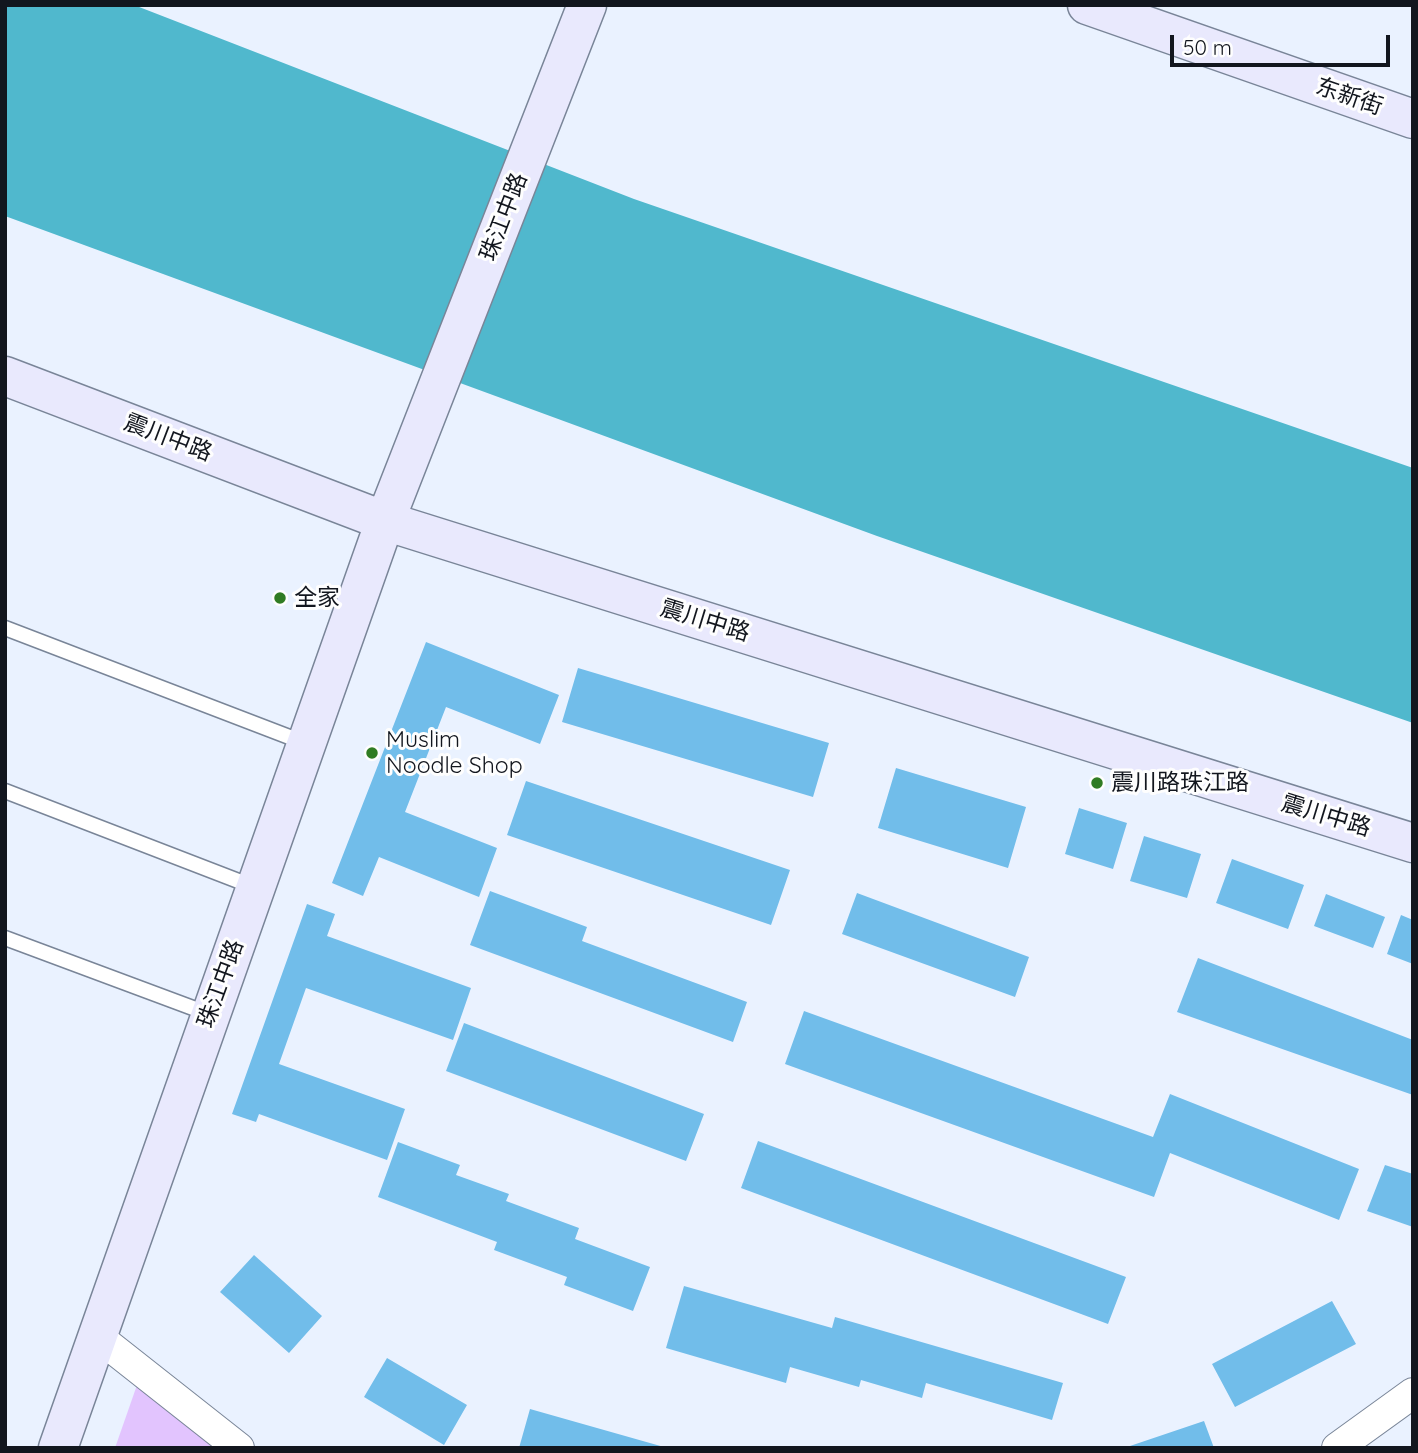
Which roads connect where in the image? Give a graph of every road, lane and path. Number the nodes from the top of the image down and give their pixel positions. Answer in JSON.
{"nodes":[{"id":1,"x":587,"y":5,"type":"edge"},
{"id":2,"x":1087,"y":5,"type":"edge"},
{"id":3,"x":1413,"y":119,"type":"edge"},
{"id":4,"x":5,"y":376,"type":"edge"},
{"id":5,"x":385,"y":521,"type":"junction"},
{"id":6,"x":5,"y":628,"type":"edge"},
{"id":7,"x":306,"y":744,"type":"junction"},
{"id":8,"x":5,"y":791,"type":"edge"},
{"id":9,"x":1413,"y":843,"type":"edge"},
{"id":10,"x":256,"y":887,"type":"junction"},
{"id":11,"x":5,"y":938,"type":"edge"},
{"id":12,"x":211,"y":1014,"type":"junction"},
{"id":13,"x":97,"y":1336,"type":"junction"},
{"id":14,"x":1413,"y":1393,"type":"edge"},
{"id":15,"x":58,"y":1448,"type":"edge"},
{"id":16,"x":239,"y":1448,"type":"edge"},
{"id":17,"x":1337,"y":1448,"type":"edge"}],
"edges":[{"from":1,"to":5,"type":"street","name":"珠江中路"},
{"from":2,"to":3,"type":"street","name":"东新街"},
{"from":4,"to":5,"type":"street","name":"震川中路"},
{"from":5,"to":7,"type":"street","name":"珠江中路"},
{"from":5,"to":9,"type":"street","name":"震川中路"},
{"from":6,"to":7,"type":"lane"},
{"from":7,"to":10,"type":"street","name":"珠江中路"},
{"from":8,"to":10,"type":"lane"},
{"from":10,"to":12,"type":"street","name":"珠江中路"},
{"from":11,"to":12,"type":"lane"},
{"from":12,"to":13,"type":"street","name":"珠江中路"},
{"from":13,"to":15,"type":"street","name":"珠江中路"},
{"from":13,"to":16,"type":"street"},
{"from":14,"to":17,"type":"street"}]}
